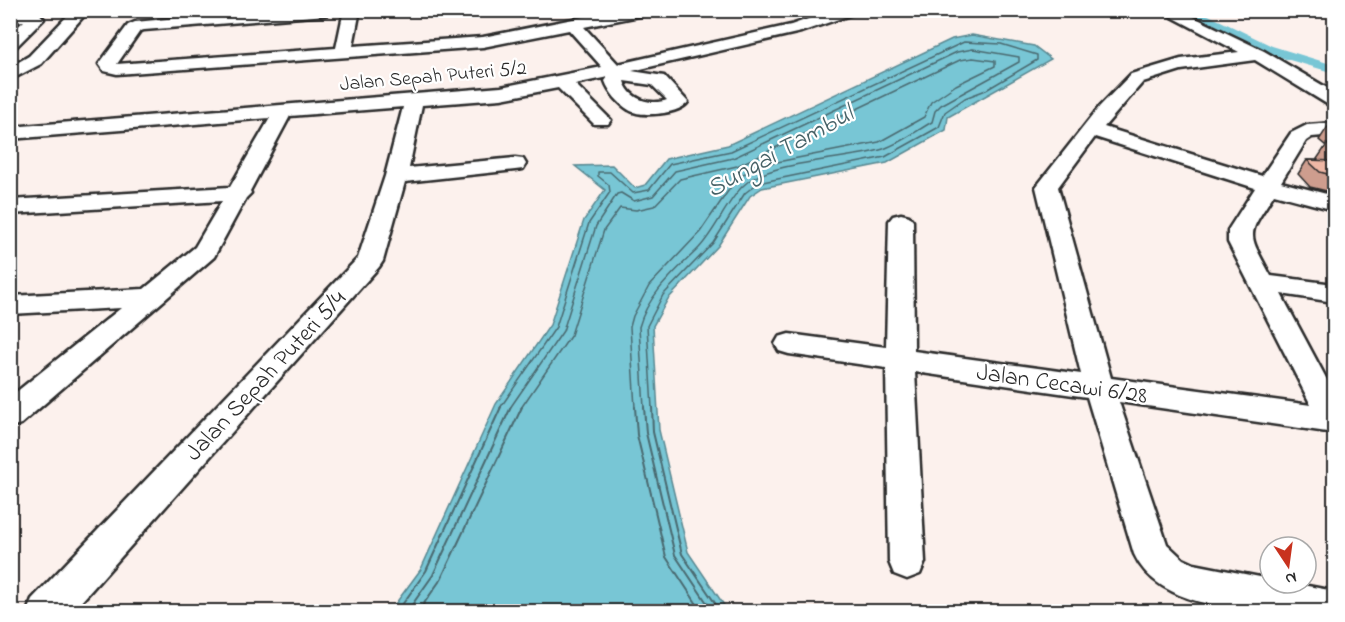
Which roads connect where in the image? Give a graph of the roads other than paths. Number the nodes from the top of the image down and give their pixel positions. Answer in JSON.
{"nodes":[{"id":1,"x":67,"y":10,"type":"edge"},
{"id":2,"x":81,"y":10,"type":"edge"},
{"id":3,"x":326,"y":10,"type":"edge"},
{"id":4,"x":352,"y":10,"type":"edge"},
{"id":5,"x":644,"y":10,"type":"edge"},
{"id":6,"x":851,"y":10,"type":"edge"},
{"id":7,"x":1166,"y":10,"type":"edge"},
{"id":8,"x":10,"y":17,"type":"edge"},
{"id":9,"x":573,"y":26,"type":"junction"},
{"id":10,"x":10,"y":43,"type":"edge"},
{"id":11,"x":344,"y":51,"type":"junction"},
{"id":12,"x":1258,"y":55,"type":"junction"},
{"id":13,"x":10,"y":67,"type":"edge"},
{"id":14,"x":617,"y":72,"type":"junction"},
{"id":15,"x":10,"y":75,"type":"edge"},
{"id":16,"x":562,"y":82,"type":"junction"},
{"id":17,"x":1335,"y":99,"type":"edge"},
{"id":18,"x":414,"y":100,"type":"junction"},
{"id":19,"x":283,"y":111,"type":"junction"},
{"id":20,"x":601,"y":120,"type":"dead end"},
{"id":21,"x":1335,"y":129,"type":"edge"},
{"id":22,"x":1093,"y":130,"type":"junction"},
{"id":23,"x":10,"y":133,"type":"edge"},
{"id":24,"x":515,"y":164,"type":"dead end"},
{"id":25,"x":396,"y":176,"type":"junction"},
{"id":26,"x":1267,"y":185,"type":"junction"},
{"id":27,"x":240,"y":193,"type":"junction"},
{"id":28,"x":1335,"y":203,"type":"edge"},
{"id":29,"x":10,"y":207,"type":"edge"},
{"id":30,"x":901,"y":221,"type":"dead end"},
{"id":31,"x":1261,"y":283,"type":"junction"},
{"id":32,"x":1335,"y":293,"type":"edge"},
{"id":33,"x":152,"y":297,"type":"junction"},
{"id":34,"x":10,"y":305,"type":"edge"},
{"id":35,"x":789,"y":344,"type":"dead end"},
{"id":36,"x":900,"y":360,"type":"junction"},
{"id":37,"x":1099,"y":388,"type":"junction"},
{"id":38,"x":10,"y":415,"type":"edge"},
{"id":39,"x":1334,"y":421,"type":"edge"},
{"id":40,"x":907,"y":562,"type":"dead end"},
{"id":41,"x":1335,"y":610,"type":"edge"},
{"id":42,"x":46,"y":612,"type":"edge"}],
"edges":[{"from":1,"to":13,"type":"street"},
{"from":2,"to":15,"type":"street"},
{"from":3,"to":11,"type":"street"},
{"from":4,"to":11,"type":"street"},
{"from":5,"to":9,"type":"street"},
{"from":6,"to":14,"type":"street","name":"Jalan Sepah Puteri 5/2"},
{"from":7,"to":12,"type":"street"},
{"from":8,"to":10,"type":"street"},
{"from":9,"to":11,"type":"street"},
{"from":9,"to":14,"type":"street"},
{"from":12,"to":17,"type":"street"},
{"from":12,"to":22,"type":"street"},
{"from":14,"to":16,"type":"street","name":"Jalan Sepah Puteri 5/2"},
{"from":16,"to":18,"type":"street","name":"Jalan Sepah Puteri 5/2"},
{"from":16,"to":20,"type":"street"},
{"from":18,"to":19,"type":"street","name":"Jalan Sepah Puteri 5/2"},
{"from":18,"to":25,"type":"street","name":"Jalan Sepah Puteri 5/4"},
{"from":19,"to":23,"type":"street","name":"Jalan Sepah Puteri 5/2"},
{"from":19,"to":27,"type":"street"},
{"from":21,"to":26,"type":"street"},
{"from":22,"to":26,"type":"street"},
{"from":22,"to":37,"type":"street"},
{"from":24,"to":25,"type":"street"},
{"from":25,"to":42,"type":"street","name":"Jalan Sepah Puteri 5/4"},
{"from":26,"to":28,"type":"street"},
{"from":26,"to":31,"type":"street"},
{"from":27,"to":29,"type":"street"},
{"from":27,"to":33,"type":"street"},
{"from":30,"to":36,"type":"street"},
{"from":31,"to":32,"type":"street"},
{"from":31,"to":39,"type":"street"},
{"from":33,"to":34,"type":"street"},
{"from":33,"to":38,"type":"street"},
{"from":35,"to":36,"type":"street","name":"Jalan Cecawi 6/28"},
{"from":36,"to":37,"type":"street","name":"Jalan Cecawi 6/28"},
{"from":36,"to":40,"type":"street"},
{"from":37,"to":39,"type":"street","name":"Jalan Cecawi 6/28"},
{"from":37,"to":41,"type":"street"}]}
